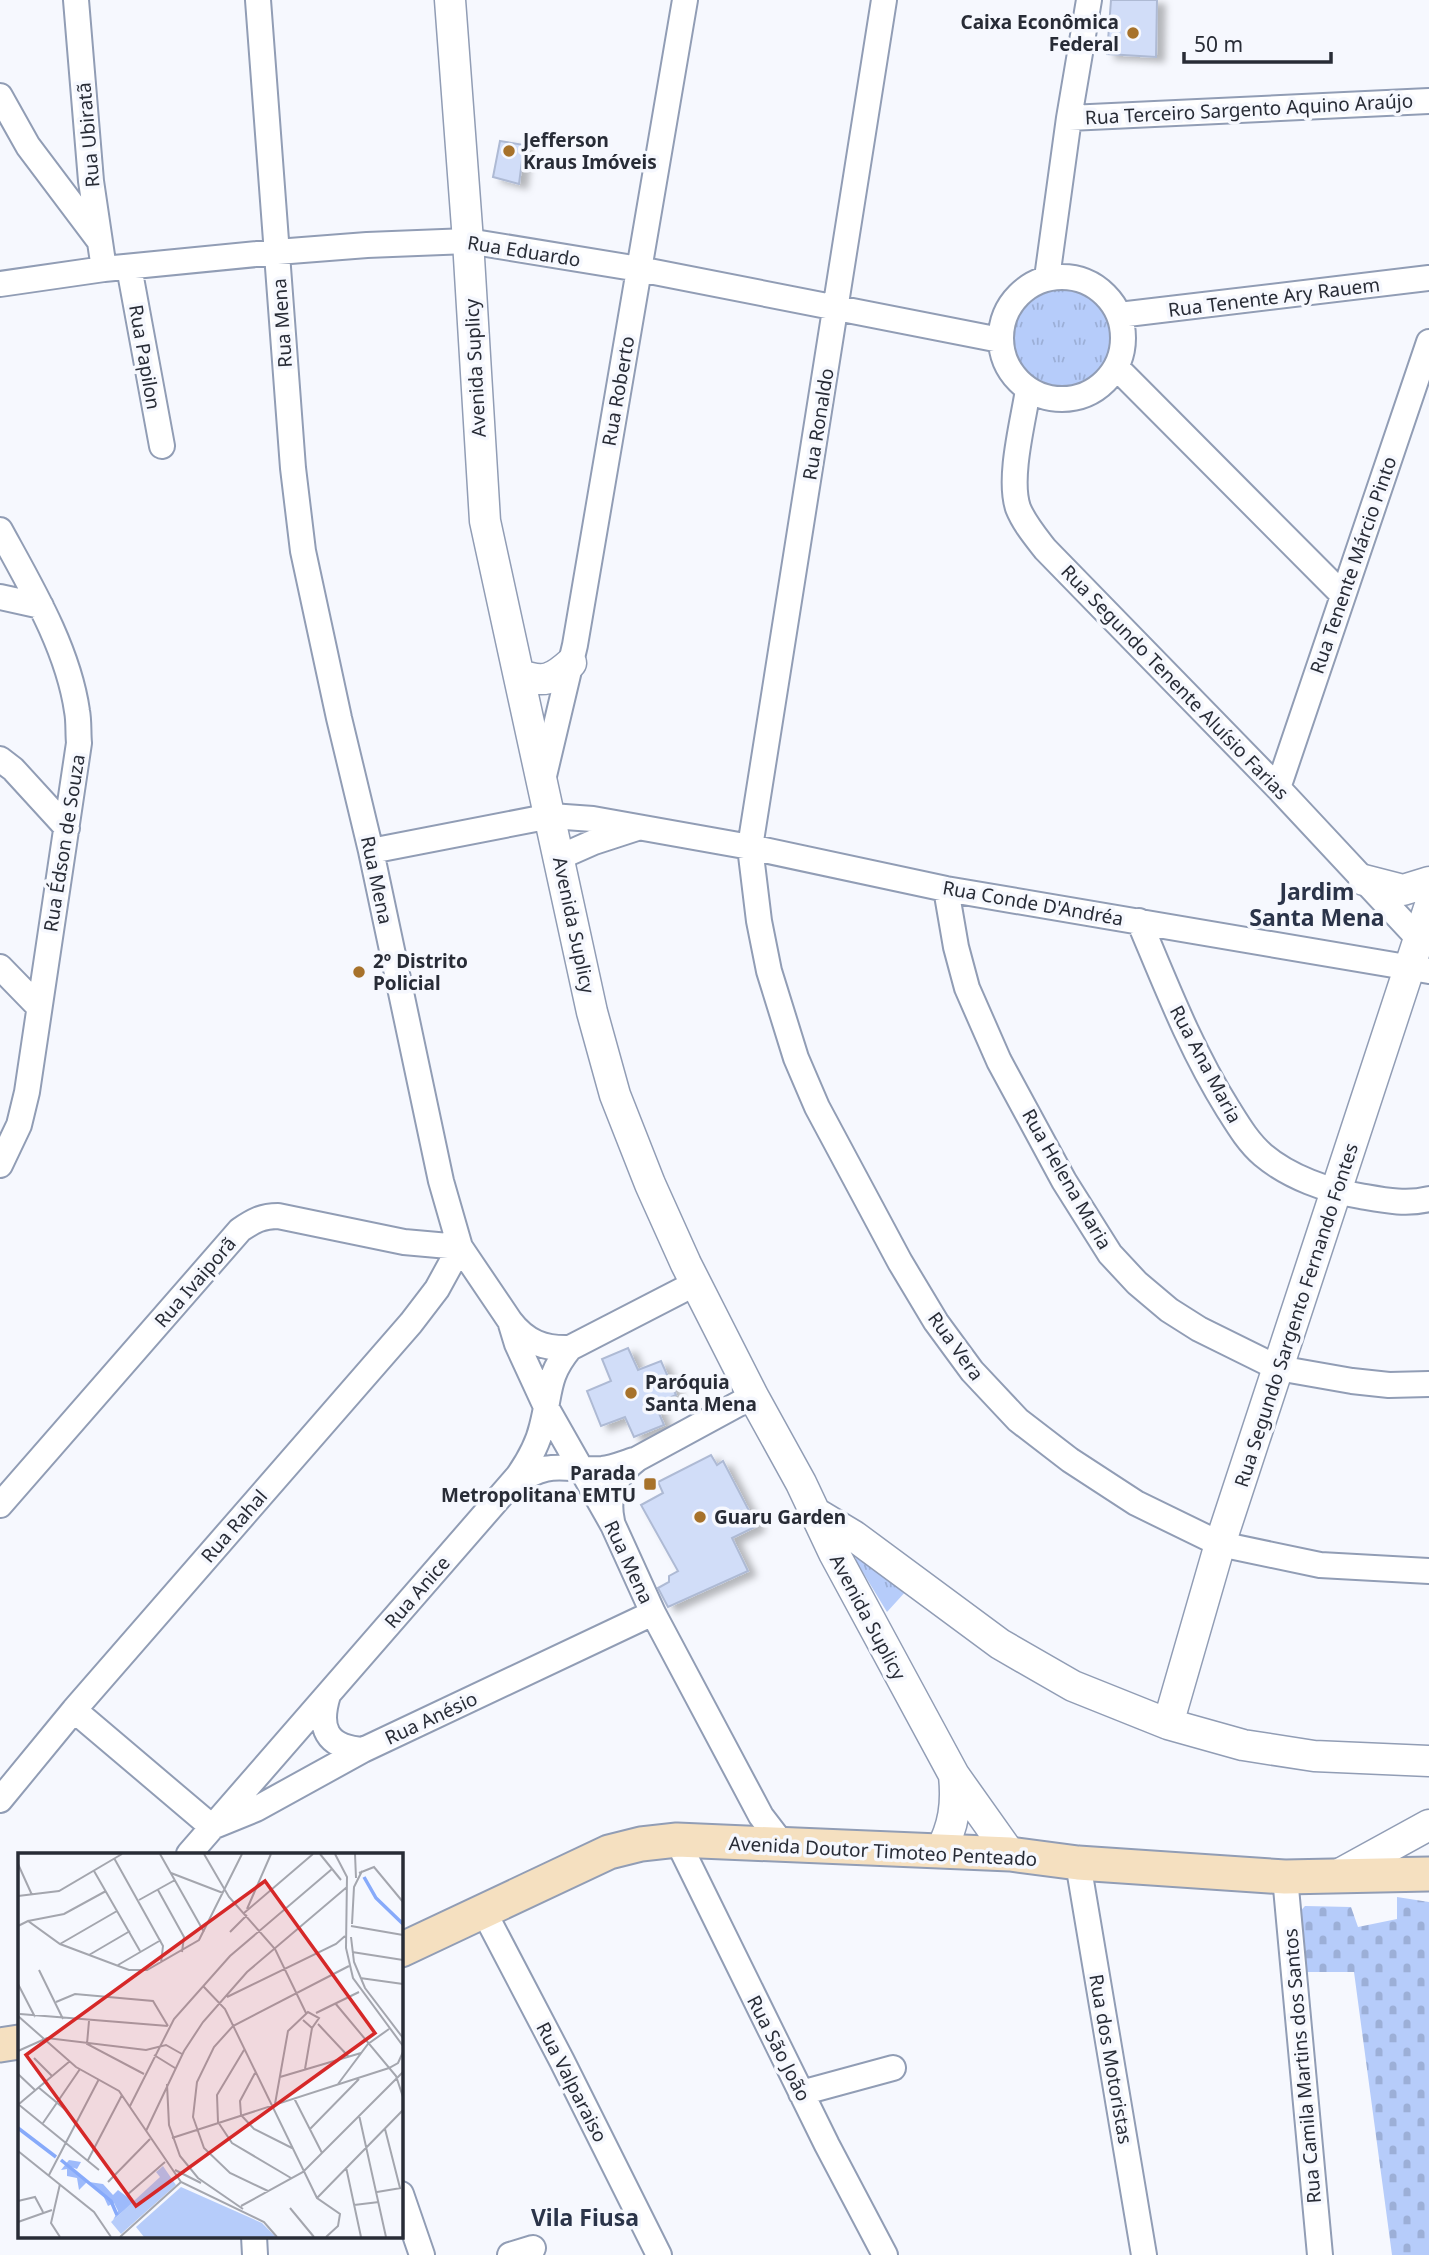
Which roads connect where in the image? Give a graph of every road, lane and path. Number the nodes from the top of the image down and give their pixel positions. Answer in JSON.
{"nodes":[{"id":1,"x":76,"y":0,"type":"edge"},
{"id":2,"x":258,"y":0,"type":"edge"},
{"id":3,"x":450,"y":0,"type":"edge"},
{"id":4,"x":685,"y":0,"type":"edge"},
{"id":5,"x":884,"y":0,"type":"edge"},
{"id":6,"x":1089,"y":0,"type":"edge"},
{"id":7,"x":0,"y":96,"type":"edge"},
{"id":8,"x":1429,"y":101,"type":"edge"},
{"id":9,"x":1069,"y":118,"type":"junction"},
{"id":10,"x":468,"y":241,"type":"junction"},
{"id":11,"x":100,"y":242,"type":"junction"},
{"id":12,"x":277,"y":252,"type":"junction"},
{"id":13,"x":129,"y":267,"type":"junction"},
{"id":14,"x":104,"y":269,"type":"junction"},
{"id":15,"x":639,"y":270,"type":"junction"},
{"id":16,"x":1047,"y":278,"type":"junction"},
{"id":17,"x":1429,"y":278,"type":"edge"},
{"id":18,"x":0,"y":284,"type":"edge"},
{"id":19,"x":837,"y":306,"type":"junction"},
{"id":20,"x":1119,"y":315,"type":"junction"},
{"id":21,"x":1000,"y":340,"type":"junction"},
{"id":22,"x":1429,"y":342,"type":"edge"},
{"id":23,"x":1116,"y":367,"type":"junction"},
{"id":24,"x":1028,"y":390,"type":"junction"},
{"id":25,"x":162,"y":446,"type":"dead end"},
{"id":26,"x":0,"y":530,"type":"edge"},
{"id":27,"x":1343,"y":595,"type":"junction"},
{"id":28,"x":0,"y":597,"type":"edge"},
{"id":29,"x":41,"y":606,"type":"junction"},
{"id":30,"x":571,"y":663,"type":"junction"},
{"id":31,"x":520,"y":676,"type":"junction"},
{"id":32,"x":0,"y":759,"type":"edge"},
{"id":33,"x":543,"y":780,"type":"junction"},
{"id":34,"x":1278,"y":788,"type":"junction"},
{"id":35,"x":551,"y":816,"type":"junction"},
{"id":36,"x":67,"y":828,"type":"junction"},
{"id":37,"x":638,"y":828,"type":"junction"},
{"id":38,"x":750,"y":847,"type":"junction"},
{"id":39,"x":371,"y":851,"type":"junction"},
{"id":40,"x":560,"y":857,"type":"junction"},
{"id":41,"x":1364,"y":880,"type":"junction"},
{"id":42,"x":1429,"y":882,"type":"edge"},
{"id":43,"x":946,"y":889,"type":"junction"},
{"id":44,"x":1429,"y":908,"type":"edge"},
{"id":45,"x":1139,"y":921,"type":"junction"},
{"id":46,"x":1419,"y":939,"type":"junction"},
{"id":47,"x":0,"y":967,"type":"edge"},
{"id":48,"x":1420,"y":970,"type":"edge"},
{"id":49,"x":39,"y":1007,"type":"junction"},
{"id":50,"x":0,"y":1165,"type":"edge"},
{"id":51,"x":1336,"y":1192,"type":"junction"},
{"id":52,"x":1429,"y":1199,"type":"edge"},
{"id":53,"x":460,"y":1247,"type":"junction"},
{"id":54,"x":696,"y":1283,"type":"junction"},
{"id":55,"x":510,"y":1321,"type":"junction"},
{"id":56,"x":570,"y":1348,"type":"junction"},
{"id":57,"x":1278,"y":1368,"type":"junction"},
{"id":58,"x":1429,"y":1384,"type":"edge"},
{"id":59,"x":753,"y":1396,"type":"junction"},
{"id":60,"x":546,"y":1407,"type":"junction"},
{"id":61,"x":637,"y":1459,"type":"junction"},
{"id":62,"x":579,"y":1467,"type":"junction"},
{"id":63,"x":507,"y":1491,"type":"junction"},
{"id":64,"x":0,"y":1505,"type":"edge"},
{"id":65,"x":814,"y":1512,"type":"junction"},
{"id":66,"x":612,"y":1525,"type":"junction"},
{"id":67,"x":1220,"y":1545,"type":"junction"},
{"id":68,"x":1429,"y":1571,"type":"edge"},
{"id":69,"x":653,"y":1613,"type":"junction"},
{"id":70,"x":328,"y":1694,"type":"junction"},
{"id":71,"x":74,"y":1710,"type":"junction"},
{"id":72,"x":1168,"y":1724,"type":"junction"},
{"id":73,"x":363,"y":1750,"type":"junction"},
{"id":74,"x":1425,"y":1760,"type":"edge"},
{"id":75,"x":954,"y":1775,"type":"junction"},
{"id":76,"x":0,"y":1800,"type":"edge"},
{"id":77,"x":1429,"y":1825,"type":"edge"},
{"id":78,"x":212,"y":1827,"type":"junction"},
{"id":79,"x":677,"y":1840,"type":"junction"},
{"id":80,"x":784,"y":1846,"type":"junction"},
{"id":81,"x":940,"y":1852,"type":"junction"},
{"id":82,"x":190,"y":1853,"type":"edge"},
{"id":83,"x":1010,"y":1854,"type":"junction"},
{"id":84,"x":1078,"y":1863,"type":"junction"},
{"id":85,"x":1429,"y":1874,"type":"edge"},
{"id":86,"x":1336,"y":1876,"type":"junction"},
{"id":87,"x":1285,"y":1877,"type":"junction"},
{"id":88,"x":483,"y":1910,"type":"junction"},
{"id":89,"x":402,"y":1950,"type":"edge"},
{"id":90,"x":18,"y":2033,"type":"edge"},
{"id":91,"x":18,"y":2042,"type":"edge"},
{"id":92,"x":0,"y":2044,"type":"edge"},
{"id":93,"x":893,"y":2068,"type":"dead end"},
{"id":94,"x":801,"y":2092,"type":"junction"},
{"id":95,"x":402,"y":2197,"type":"edge"},
{"id":96,"x":422,"y":2255,"type":"edge"},
{"id":97,"x":659,"y":2255,"type":"edge"},
{"id":98,"x":885,"y":2255,"type":"edge"},
{"id":99,"x":1144,"y":2255,"type":"edge"},
{"id":100,"x":1320,"y":2255,"type":"edge"}],
"edges":[{"from":1,"to":11,"type":"street","name":"Rua Ubiratã"},
{"from":2,"to":12,"type":"street","name":"Rua Mena"},
{"from":3,"to":10,"type":"street","name":"Avenida Suplicy"},
{"from":4,"to":15,"type":"street","name":"Rua Roberto"},
{"from":5,"to":19,"type":"street","name":"Rua Ronaldo"},
{"from":6,"to":9,"type":"street"},
{"from":7,"to":11,"type":"street"},
{"from":8,"to":9,"type":"street","name":"Rua Terceiro Sargento Aquino Araújo"},
{"from":9,"to":16,"type":"street"},
{"from":10,"to":12,"type":"street","name":"Rua Eduardo"},
{"from":10,"to":15,"type":"street","name":"Rua Eduardo"},
{"from":10,"to":31,"type":"street","name":"Avenida Suplicy"},
{"from":11,"to":14,"type":"street","name":"Rua Ubiratã"},
{"from":12,"to":13,"type":"street","name":"Rua Eduardo"},
{"from":12,"to":39,"type":"street","name":"Rua Mena"},
{"from":13,"to":14,"type":"street","name":"Rua Eduardo"},
{"from":13,"to":25,"type":"street","name":"Rua Papilon"},
{"from":14,"to":18,"type":"street","name":"Rua Eduardo"},
{"from":15,"to":19,"type":"street","name":"Rua Eduardo"},
{"from":15,"to":30,"type":"street","name":"Rua Roberto"},
{"from":16,"to":20,"type":"street"},
{"from":16,"to":21,"type":"street"},
{"from":17,"to":20,"type":"street","name":"Rua Tenente Ary Rauem"},
{"from":19,"to":21,"type":"street","name":"Rua Eduardo"},
{"from":19,"to":38,"type":"street","name":"Rua Ronaldo"},
{"from":20,"to":23,"type":"street"},
{"from":21,"to":24,"type":"street"},
{"from":22,"to":27,"type":"street","name":"Rua Tenente Márcio Pinto"},
{"from":23,"to":24,"type":"street"},
{"from":23,"to":27,"type":"street"},
{"from":24,"to":34,"type":"street","name":"Rua Segundo Tenente Aluísio Farias"},
{"from":26,"to":29,"type":"street","name":"Rua Édson de Souza"},
{"from":27,"to":34,"type":"street","name":"Rua Tenente Márcio Pinto"},
{"from":28,"to":29,"type":"street"},
{"from":29,"to":36,"type":"street","name":"Rua Édson de Souza"},
{"from":30,"to":31,"type":"street"},
{"from":30,"to":33,"type":"street","name":"Rua Roberto"},
{"from":31,"to":33,"type":"street","name":"Avenida Suplicy"},
{"from":32,"to":36,"type":"street"},
{"from":33,"to":35,"type":"street","name":"Avenida Suplicy"},
{"from":34,"to":41,"type":"street","name":"Rua Segundo Tenente Aluísio Farias"},
{"from":35,"to":37,"type":"street","name":"Rua Conde D'Andréa"},
{"from":35,"to":39,"type":"street","name":"Rua Conde D'Andréa"},
{"from":35,"to":40,"type":"street","name":"Avenida Suplicy"},
{"from":36,"to":49,"type":"street","name":"Rua Édson de Souza"},
{"from":37,"to":38,"type":"street","name":"Rua Conde D'Andréa"},
{"from":37,"to":40,"type":"street","name":"Rua Conde D'Andréa"},
{"from":38,"to":43,"type":"street","name":"Rua Conde D'Andréa"},
{"from":38,"to":67,"type":"street","name":"Rua Vera"},
{"from":39,"to":53,"type":"street","name":"Rua Mena"},
{"from":40,"to":54,"type":"street","name":"Avenida Suplicy"},
{"from":41,"to":42,"type":"street"},
{"from":41,"to":46,"type":"street","name":"Rua Segundo Tenente Aluísio Farias"},
{"from":43,"to":45,"type":"street","name":"Rua Conde D'Andréa"},
{"from":43,"to":57,"type":"street","name":"Rua Helena Maria"},
{"from":44,"to":46,"type":"street","name":"Rua Segundo Sargento Fernando Fontes"},
{"from":45,"to":48,"type":"street","name":"Rua Conde D'Andréa"},
{"from":45,"to":51,"type":"street","name":"Rua Ana Maria"},
{"from":46,"to":48,"type":"street","name":"Rua Segundo Sargento Fernando Fontes"},
{"from":47,"to":49,"type":"street"},
{"from":48,"to":51,"type":"street","name":"Rua Segundo Sargento Fernando Fontes"},
{"from":49,"to":50,"type":"street","name":"Rua Édson de Souza"},
{"from":51,"to":52,"type":"street","name":"Rua Ana Maria"},
{"from":51,"to":57,"type":"street","name":"Rua Segundo Sargento Fernando Fontes"},
{"from":53,"to":55,"type":"street","name":"Rua Mena"},
{"from":53,"to":64,"type":"street","name":"Rua Ivaiporã"},
{"from":53,"to":71,"type":"street","name":"Rua Rahal"},
{"from":54,"to":56,"type":"street"},
{"from":54,"to":59,"type":"street","name":"Avenida Suplicy"},
{"from":55,"to":56,"type":"street"},
{"from":55,"to":60,"type":"street","name":"Rua Mena"},
{"from":56,"to":60,"type":"street","name":"Rua Anice"},
{"from":57,"to":58,"type":"street","name":"Rua Helena Maria"},
{"from":57,"to":67,"type":"street","name":"Rua Segundo Sargento Fernando Fontes"},
{"from":59,"to":61,"type":"street"},
{"from":59,"to":65,"type":"street","name":"Avenida Suplicy"},
{"from":60,"to":62,"type":"street","name":"Rua Mena"},
{"from":60,"to":63,"type":"street","name":"Rua Anice"},
{"from":61,"to":62,"type":"street","name":"Rua Anice"},
{"from":61,"to":66,"type":"street"},
{"from":62,"to":63,"type":"street","name":"Rua Anice"},
{"from":62,"to":66,"type":"street","name":"Rua Mena"},
{"from":63,"to":70,"type":"street","name":"Rua Anice"},
{"from":65,"to":72,"type":"street"},
{"from":65,"to":75,"type":"street","name":"Avenida Suplicy"},
{"from":66,"to":69,"type":"street","name":"Rua Mena"},
{"from":67,"to":68,"type":"street","name":"Rua Vera"},
{"from":67,"to":72,"type":"street","name":"Rua Segundo Sargento Fernando Fontes"},
{"from":69,"to":73,"type":"street","name":"Rua Anésio"},
{"from":69,"to":80,"type":"street","name":"Rua Mena"},
{"from":70,"to":73,"type":"street"},
{"from":70,"to":78,"type":"street","name":"Rua Anice"},
{"from":71,"to":76,"type":"street","name":"Rua Rahal"},
{"from":71,"to":78,"type":"street"},
{"from":72,"to":74,"type":"street"},
{"from":73,"to":78,"type":"street","name":"Rua Anésio"},
{"from":75,"to":81,"type":"street","name":"Avenida Suplicy"},
{"from":75,"to":83,"type":"street","name":"Avenida Suplicy"},
{"from":77,"to":86,"type":"street"},
{"from":78,"to":82,"type":"street","name":"Rua Anice"},
{"from":79,"to":80,"type":"main road","name":"Avenida Doutor Timoteo Penteado"},
{"from":79,"to":88,"type":"main road","name":"Avenida Doutor Timoteo Penteado"},
{"from":79,"to":94,"type":"street","name":"Rua São João"},
{"from":80,"to":81,"type":"main road","name":"Avenida Doutor Timoteo Penteado"},
{"from":81,"to":83,"type":"main road","name":"Avenida Doutor Timoteo Penteado"},
{"from":83,"to":84,"type":"main road","name":"Avenida Doutor Timoteo Penteado"},
{"from":84,"to":87,"type":"main road","name":"Avenida Doutor Timoteo Penteado"},
{"from":84,"to":99,"type":"street","name":"Rua dos Motoristas"},
{"from":85,"to":86,"type":"main road","name":"Avenida Doutor Timoteo Penteado"},
{"from":86,"to":87,"type":"main road","name":"Avenida Doutor Timoteo Penteado"},
{"from":87,"to":100,"type":"street","name":"Rua Camila Martins dos Santos"},
{"from":88,"to":89,"type":"main road","name":"Avenida Doutor Timoteo Penteado"},
{"from":88,"to":97,"type":"street","name":"Rua Valparaiso"},
{"from":90,"to":92,"type":"street"},
{"from":91,"to":92,"type":"main road"},
{"from":93,"to":94,"type":"street"},
{"from":94,"to":98,"type":"street","name":"Rua São João"},
{"from":95,"to":96,"type":"street"}]}
